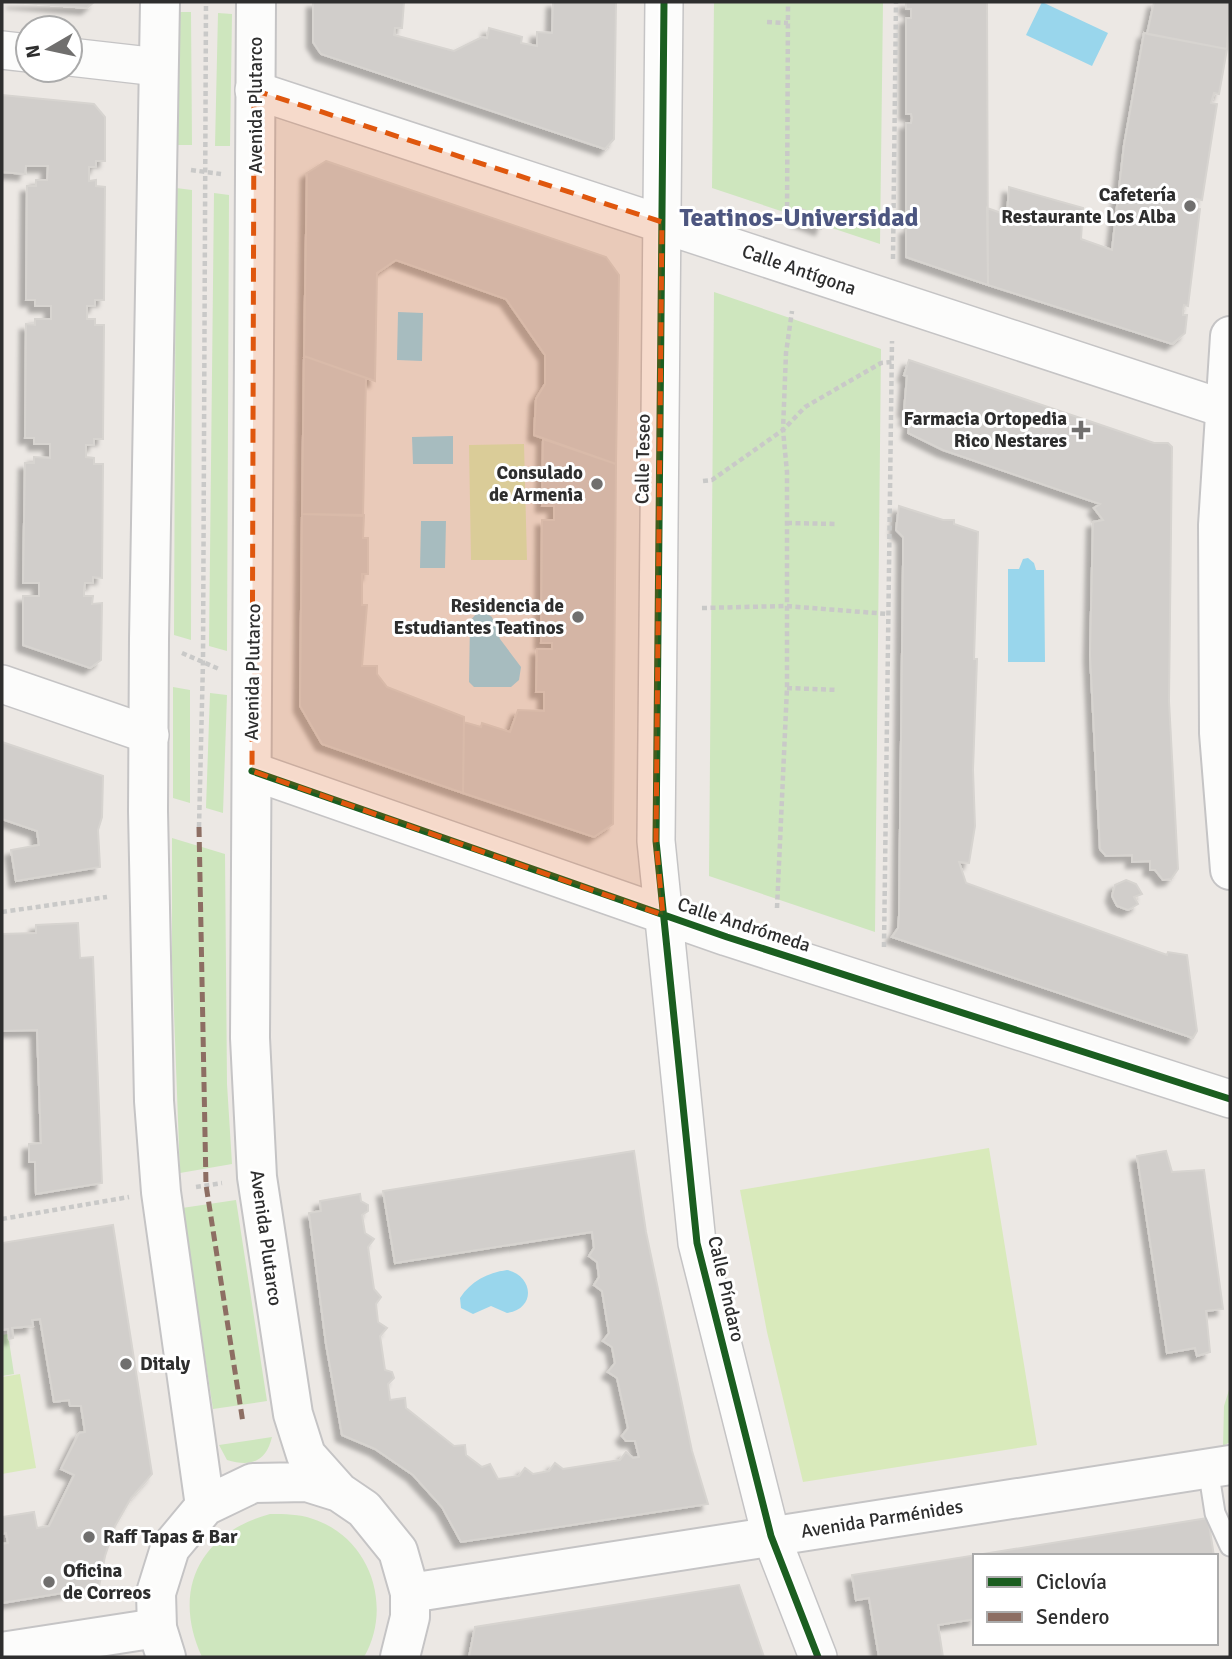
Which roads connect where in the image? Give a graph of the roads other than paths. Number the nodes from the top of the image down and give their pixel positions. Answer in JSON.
{"nodes":[{"id":1,"x":160,"y":2,"type":"edge"},
{"id":2,"x":256,"y":2,"type":"edge"},
{"id":3,"x":664,"y":2,"type":"edge"},
{"id":4,"x":84,"y":59,"type":"edge"},
{"id":5,"x":158,"y":67,"type":"junction"},
{"id":6,"x":254,"y":90,"type":"junction"},
{"id":7,"x":662,"y":222,"type":"junction"},
{"id":8,"x":1230,"y":336,"type":"edge"},
{"id":9,"x":1227,"y":419,"type":"edge"},
{"id":10,"x":2,"y":684,"type":"edge"},
{"id":11,"x":150,"y":735,"type":"junction"},
{"id":12,"x":252,"y":771,"type":"junction"},
{"id":13,"x":1228,"y":807,"type":"edge"},
{"id":14,"x":1230,"y":870,"type":"edge"},
{"id":15,"x":663,"y":915,"type":"junction"},
{"id":16,"x":1230,"y":1099,"type":"edge"},
{"id":17,"x":1219,"y":1466,"type":"edge"},
{"id":18,"x":339,"y":1492,"type":"junction"},
{"id":19,"x":205,"y":1506,"type":"junction"},
{"id":20,"x":771,"y":1536,"type":"junction"},
{"id":21,"x":1230,"y":1546,"type":"edge"},
{"id":22,"x":410,"y":1593,"type":"junction"},
{"id":23,"x":162,"y":1643,"type":"edge"},
{"id":24,"x":2,"y":1651,"type":"edge"},
{"id":25,"x":400,"y":1657,"type":"edge"},
{"id":26,"x":818,"y":1657,"type":"edge"}],
"edges":[{"from":1,"to":5,"type":"main road"},
{"from":2,"to":6,"type":"main road","name":"Avenida Plutarco"},
{"from":3,"to":7,"type":"street","name":"Calle Teseo"},
{"from":4,"to":5,"type":"street"},
{"from":5,"to":11,"type":"main road"},
{"from":6,"to":7,"type":"street","name":"Calle Antígona"},
{"from":6,"to":12,"type":"main road","name":"Avenida Plutarco"},
{"from":7,"to":9,"type":"street","name":"Calle Antígona"},
{"from":7,"to":15,"type":"street","name":"Calle Teseo"},
{"from":8,"to":9,"type":"main road"},
{"from":9,"to":13,"type":"main road"},
{"from":10,"to":11,"type":"street"},
{"from":11,"to":19,"type":"main road"},
{"from":12,"to":15,"type":"street","name":"Calle Andrómeda"},
{"from":12,"to":18,"type":"main road","name":"Avenida Plutarco"},
{"from":13,"to":14,"type":"main road"},
{"from":15,"to":16,"type":"street","name":"Calle Andrómeda"},
{"from":15,"to":20,"type":"street","name":"Calle Píndaro"},
{"from":17,"to":20,"type":"main road","name":"Avenida Parménides"},
{"from":17,"to":21,"type":"lane"},
{"from":18,"to":19,"type":"main road"},
{"from":18,"to":22,"type":"main road"},
{"from":19,"to":23,"type":"main road"},
{"from":20,"to":22,"type":"main road","name":"Avenida Parménides"},
{"from":20,"to":26,"type":"street","name":"Calle Píndaro"},
{"from":22,"to":25,"type":"main road"},
{"from":23,"to":24,"type":"main road"}]}
